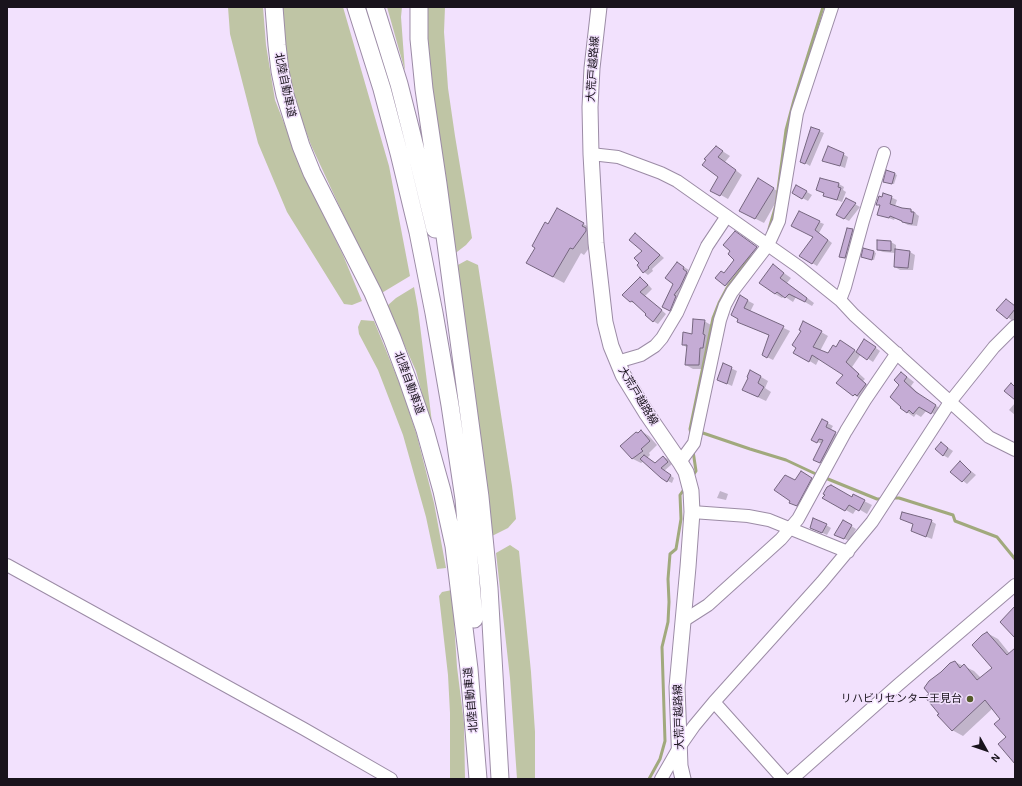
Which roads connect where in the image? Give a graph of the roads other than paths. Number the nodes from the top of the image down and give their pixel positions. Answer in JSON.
{"nodes":[{"id":1,"x":274,"y":7,"type":"edge"},
{"id":2,"x":356,"y":7,"type":"edge"},
{"id":3,"x":375,"y":7,"type":"edge"},
{"id":4,"x":419,"y":7,"type":"edge"},
{"id":5,"x":599,"y":7,"type":"edge"},
{"id":6,"x":832,"y":7,"type":"edge"},
{"id":7,"x":884,"y":153,"type":"dead end"},
{"id":8,"x":590,"y":154,"type":"junction"},
{"id":9,"x":727,"y":216,"type":"junction"},
{"id":10,"x":768,"y":245,"type":"junction"},
{"id":11,"x":840,"y":300,"type":"junction"},
{"id":12,"x":1015,"y":326,"type":"edge"},
{"id":13,"x":897,"y":353,"type":"junction"},
{"id":14,"x":617,"y":362,"type":"junction"},
{"id":15,"x":950,"y":402,"type":"junction"},
{"id":16,"x":468,"y":411,"type":"junction"},
{"id":17,"x":1015,"y":450,"type":"edge"},
{"id":18,"x":680,"y":462,"type":"junction"},
{"id":19,"x":692,"y":512,"type":"junction"},
{"id":20,"x":790,"y":528,"type":"junction"},
{"id":21,"x":848,"y":552,"type":"junction"},
{"id":22,"x":7,"y":565,"type":"edge"},
{"id":23,"x":1015,"y":585,"type":"edge"},
{"id":24,"x":682,"y":621,"type":"junction"},
{"id":25,"x":714,"y":702,"type":"junction"},
{"id":26,"x":680,"y":746,"type":"junction"},
{"id":27,"x":391,"y":779,"type":"edge"},
{"id":28,"x":478,"y":779,"type":"edge"},
{"id":29,"x":484,"y":779,"type":"edge"},
{"id":30,"x":500,"y":779,"type":"edge"},
{"id":31,"x":661,"y":779,"type":"edge"},
{"id":32,"x":683,"y":779,"type":"edge"},
{"id":33,"x":783,"y":779,"type":"edge"},
{"id":34,"x":792,"y":779,"type":"edge"}],
"edges":[{"from":1,"to":28,"type":"highway","name":"北陸自動車道"},
{"from":2,"to":29,"type":"highway","name":"北陸自動車道"},
{"from":3,"to":16,"type":"highway"},
{"from":4,"to":16,"type":"highway"},
{"from":5,"to":8,"type":"main road","name":"大荒戸越路線"},
{"from":6,"to":10,"type":"street"},
{"from":7,"to":11,"type":"street"},
{"from":8,"to":9,"type":"street"},
{"from":8,"to":14,"type":"main road","name":"大荒戸越路線"},
{"from":9,"to":10,"type":"street"},
{"from":9,"to":14,"type":"street"},
{"from":10,"to":11,"type":"street"},
{"from":10,"to":18,"type":"street"},
{"from":11,"to":13,"type":"street"},
{"from":12,"to":15,"type":"street"},
{"from":13,"to":15,"type":"street"},
{"from":13,"to":20,"type":"street"},
{"from":14,"to":18,"type":"main road","name":"大荒戸越路線"},
{"from":15,"to":17,"type":"street"},
{"from":15,"to":21,"type":"street"},
{"from":16,"to":30,"type":"highway"},
{"from":18,"to":19,"type":"main road","name":"大荒戸越路線"},
{"from":19,"to":20,"type":"street"},
{"from":19,"to":24,"type":"main road","name":"大荒戸越路線"},
{"from":20,"to":21,"type":"street"},
{"from":20,"to":24,"type":"street"},
{"from":21,"to":25,"type":"street"},
{"from":22,"to":27,"type":"street"},
{"from":23,"to":34,"type":"street"},
{"from":24,"to":26,"type":"main road","name":"大荒戸越路線"},
{"from":25,"to":26,"type":"street"},
{"from":25,"to":33,"type":"street"},
{"from":26,"to":31,"type":"street"},
{"from":26,"to":32,"type":"main road","name":"大荒戸越路線"}]}
